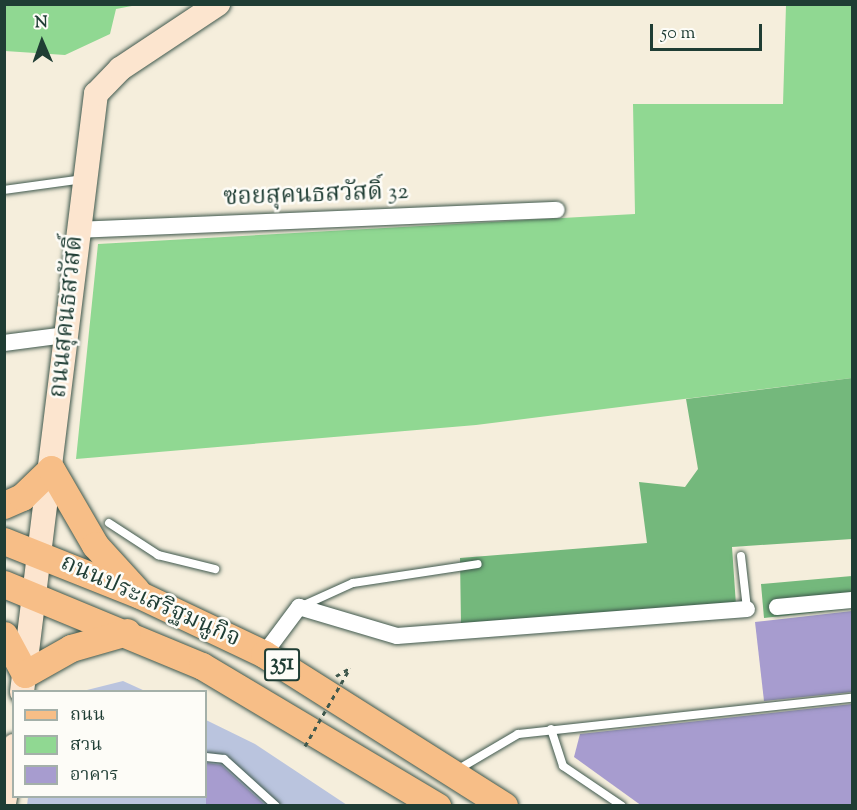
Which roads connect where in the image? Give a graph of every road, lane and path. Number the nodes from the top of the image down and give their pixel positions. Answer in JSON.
{"nodes":[{"id":1,"x":218,"y":4,"type":"edge"},
{"id":2,"x":83,"y":179,"type":"junction"},
{"id":3,"x":4,"y":190,"type":"edge"},
{"id":4,"x":557,"y":210,"type":"dead end"},
{"id":5,"x":77,"y":230,"type":"junction"},
{"id":6,"x":66,"y":334,"type":"junction"},
{"id":7,"x":4,"y":343,"type":"edge"},
{"id":8,"x":51,"y":469,"type":"junction"},
{"id":9,"x":4,"y":505,"type":"edge"},
{"id":10,"x":109,"y":523,"type":"dead end"},
{"id":11,"x":4,"y":541,"type":"edge"},
{"id":12,"x":42,"y":555,"type":"junction"},
{"id":13,"x":741,"y":556,"type":"dead end"},
{"id":14,"x":478,"y":564,"type":"dead end"},
{"id":15,"x":215,"y":569,"type":"dead end"},
{"id":16,"x":4,"y":584,"type":"edge"},
{"id":17,"x":140,"y":595,"type":"junction"},
{"id":18,"x":37,"y":596,"type":"junction"},
{"id":19,"x":852,"y":600,"type":"edge"},
{"id":20,"x":299,"y":607,"type":"junction"},
{"id":21,"x":777,"y":607,"type":"dead end"},
{"id":22,"x":747,"y":609,"type":"joint"},
{"id":23,"x":218,"y":630,"type":"junction"},
{"id":24,"x":127,"y":632,"type":"junction"},
{"id":25,"x":4,"y":635,"type":"edge"},
{"id":26,"x":264,"y":654,"type":"junction"},
{"id":27,"x":202,"y":666,"type":"junction"},
{"id":28,"x":350,"y":668,"type":"dead end"},
{"id":29,"x":24,"y":683,"type":"edge"},
{"id":30,"x":852,"y":698,"type":"edge"},
{"id":31,"x":551,"y":729,"type":"junction"},
{"id":32,"x":305,"y":746,"type":"dead end"},
{"id":33,"x":11,"y":757,"type":"edge"},
{"id":34,"x":207,"y":757,"type":"edge"},
{"id":35,"x":454,"y":772,"type":"junction"},
{"id":36,"x":4,"y":802,"type":"edge"},
{"id":37,"x":276,"y":806,"type":"edge"},
{"id":38,"x":438,"y":806,"type":"edge"},
{"id":39,"x":504,"y":806,"type":"edge"},
{"id":40,"x":622,"y":806,"type":"edge"}],
"edges":[{"from":1,"to":2,"type":"main road","name":"ถนนสุคนธสวัสดิ์"},
{"from":2,"to":3,"type":"lane"},
{"from":2,"to":5,"type":"main road","name":"ถนนสุคนธสวัสดิ์"},
{"from":4,"to":5,"type":"street","name":"ซอยสุคนธสวัสดิ์ 32"},
{"from":5,"to":6,"type":"main road","name":"ถนนสุคนธสวัสดิ์"},
{"from":6,"to":7,"type":"street"},
{"from":6,"to":8,"type":"main road","name":"ถนนสุคนธสวัสดิ์"},
{"from":8,"to":9,"type":"main road"},
{"from":8,"to":12,"type":"main road","name":"ถนนสุคนธสวัสดิ์"},
{"from":8,"to":17,"type":"main road"},
{"from":10,"to":15,"type":"lane"},
{"from":11,"to":12,"type":"main road","name":"ถนนประเสริฐมนูกิจ","number":"351"},
{"from":12,"to":17,"type":"main road","name":"ถนนประเสริฐมนูกิจ","number":"351"},
{"from":12,"to":18,"type":"main road","name":"ถนนสุคนธสวัสดิ์"},
{"from":13,"to":22,"type":"lane"},
{"from":14,"to":20,"type":"lane"},
{"from":16,"to":18,"type":"main road","name":"ถนนประเสริฐมนูกิจ","number":"351"},
{"from":17,"to":23,"type":"main road","name":"ถนนประเสริฐมนูกิจ","number":"351"},
{"from":18,"to":24,"type":"main road","name":"ถนนประเสริฐมนูกิจ","number":"351"},
{"from":18,"to":29,"type":"main road","name":"ถนนสุคนธสวัสดิ์"},
{"from":19,"to":21,"type":"street"},
{"from":20,"to":22,"type":"street"},
{"from":20,"to":26,"type":"street"},
{"from":23,"to":26,"type":"main road","name":"ถนนประเสริฐมนูกิจ","number":"351"},
{"from":23,"to":27,"type":"main road"},
{"from":24,"to":27,"type":"main road","name":"ถนนประเสริฐมนูกิจ","number":"351"},
{"from":24,"to":29,"type":"main road"},
{"from":25,"to":29,"type":"main road"},
{"from":26,"to":35,"type":"main road","name":"ถนนประเสริฐมนูกิจ","number":"351"},
{"from":27,"to":38,"type":"main road","name":"ถนนประเสริฐมนูกิจ","number":"351"},
{"from":28,"to":32,"type":"path","bridge":true},
{"from":30,"to":31,"type":"lane"},
{"from":31,"to":35,"type":"lane"},
{"from":31,"to":40,"type":"lane"},
{"from":33,"to":36,"type":"main road"},
{"from":34,"to":37,"type":"lane"},
{"from":35,"to":39,"type":"main road","name":"ถนนประเสริฐมนูกิจ","number":"351"}]}
